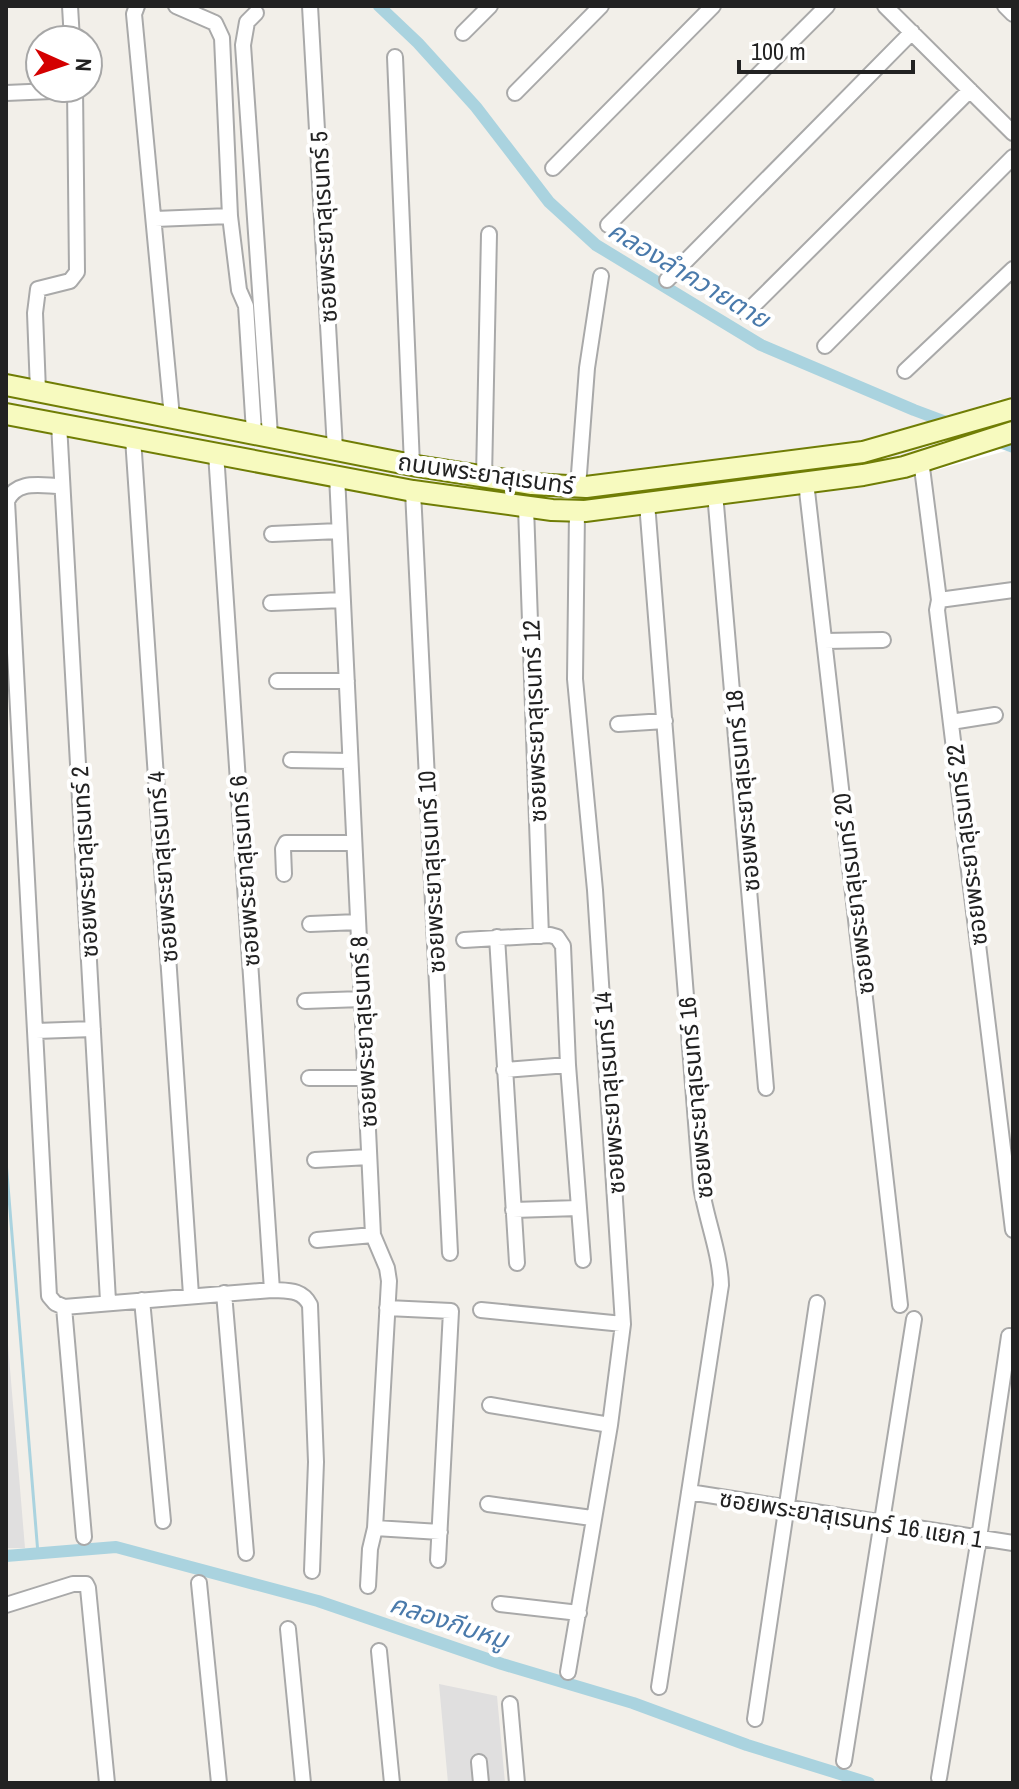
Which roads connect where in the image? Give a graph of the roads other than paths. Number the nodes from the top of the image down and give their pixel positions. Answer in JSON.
{"nodes":[{"id":1,"x":137,"y":6,"type":"edge"},
{"id":2,"x":176,"y":6,"type":"edge"},
{"id":3,"x":310,"y":6,"type":"edge"},
{"id":4,"x":490,"y":6,"type":"edge"},
{"id":5,"x":601,"y":6,"type":"edge"},
{"id":6,"x":713,"y":6,"type":"edge"},
{"id":7,"x":827,"y":6,"type":"edge"},
{"id":8,"x":885,"y":6,"type":"edge"},
{"id":9,"x":1005,"y":6,"type":"edge"},
{"id":10,"x":256,"y":13,"type":"dead end"},
{"id":11,"x":1013,"y":14,"type":"edge"},
{"id":12,"x":912,"y":32,"type":"junction"},
{"id":13,"x":463,"y":33,"type":"dead end"},
{"id":14,"x":395,"y":57,"type":"dead end"},
{"id":15,"x":970,"y":90,"type":"junction"},
{"id":16,"x":515,"y":93,"type":"dead end"},
{"id":17,"x":75,"y":104,"type":"edge"},
{"id":18,"x":1013,"y":133,"type":"edge"},
{"id":19,"x":1013,"y":157,"type":"edge"},
{"id":20,"x":553,"y":168,"type":"dead end"},
{"id":21,"x":230,"y":216,"type":"junction"},
{"id":22,"x":155,"y":219,"type":"junction"},
{"id":23,"x":608,"y":225,"type":"dead end"},
{"id":24,"x":489,"y":234,"type":"dead end"},
{"id":25,"x":1013,"y":269,"type":"edge"},
{"id":26,"x":601,"y":276,"type":"dead end"},
{"id":27,"x":667,"y":280,"type":"dead end"},
{"id":28,"x":746,"y":313,"type":"dead end"},
{"id":29,"x":825,"y":346,"type":"dead end"},
{"id":30,"x":905,"y":371,"type":"dead end"},
{"id":31,"x":6,"y":385,"type":"edge"},
{"id":32,"x":38,"y":391,"type":"junction"},
{"id":33,"x":1012,"y":409,"type":"edge"},
{"id":34,"x":6,"y":414,"type":"edge"},
{"id":35,"x":172,"y":417,"type":"junction"},
{"id":36,"x":59,"y":424,"type":"junction"},
{"id":37,"x":1013,"y":432,"type":"edge"},
{"id":38,"x":262,"y":434,"type":"junction"},
{"id":39,"x":133,"y":438,"type":"junction"},
{"id":40,"x":335,"y":449,"type":"junction"},
{"id":41,"x":216,"y":453,"type":"junction"},
{"id":42,"x":925,"y":459,"type":"junction"},
{"id":43,"x":412,"y":465,"type":"junction"},
{"id":44,"x":337,"y":475,"type":"junction"},
{"id":45,"x":484,"y":478,"type":"junction"},
{"id":46,"x":806,"y":482,"type":"junction"},
{"id":47,"x":62,"y":486,"type":"junction"},
{"id":48,"x":578,"y":487,"type":"junction"},
{"id":49,"x":413,"y":491,"type":"junction"},
{"id":50,"x":715,"y":493,"type":"junction"},
{"id":51,"x":647,"y":503,"type":"junction"},
{"id":52,"x":526,"y":507,"type":"junction"},
{"id":53,"x":577,"y":511,"type":"junction"},
{"id":54,"x":339,"y":531,"type":"junction"},
{"id":55,"x":272,"y":534,"type":"dead end"},
{"id":56,"x":1013,"y":590,"type":"edge"},
{"id":57,"x":343,"y":600,"type":"junction"},
{"id":58,"x":939,"y":600,"type":"junction"},
{"id":59,"x":271,"y":603,"type":"dead end"},
{"id":60,"x":883,"y":640,"type":"dead end"},
{"id":61,"x":824,"y":641,"type":"junction"},
{"id":62,"x":277,"y":681,"type":"dead end"},
{"id":63,"x":347,"y":681,"type":"junction"},
{"id":64,"x":995,"y":715,"type":"dead end"},
{"id":65,"x":665,"y":721,"type":"junction"},
{"id":66,"x":951,"y":722,"type":"junction"},
{"id":67,"x":618,"y":724,"type":"dead end"},
{"id":68,"x":291,"y":760,"type":"dead end"},
{"id":69,"x":350,"y":761,"type":"junction"},
{"id":70,"x":354,"y":843,"type":"junction"},
{"id":71,"x":284,"y":874,"type":"dead end"},
{"id":72,"x":358,"y":922,"type":"junction"},
{"id":73,"x":310,"y":924,"type":"dead end"},
{"id":74,"x":541,"y":936,"type":"junction"},
{"id":75,"x":497,"y":937,"type":"junction"},
{"id":76,"x":464,"y":940,"type":"dead end"},
{"id":77,"x":362,"y":999,"type":"junction"},
{"id":78,"x":305,"y":1001,"type":"dead end"},
{"id":79,"x":93,"y":1029,"type":"junction"},
{"id":80,"x":36,"y":1031,"type":"junction"},
{"id":81,"x":568,"y":1065,"type":"junction"},
{"id":82,"x":504,"y":1070,"type":"junction"},
{"id":83,"x":309,"y":1078,"type":"dead end"},
{"id":84,"x":366,"y":1078,"type":"junction"},
{"id":85,"x":766,"y":1088,"type":"dead end"},
{"id":86,"x":369,"y":1157,"type":"junction"},
{"id":87,"x":315,"y":1160,"type":"dead end"},
{"id":88,"x":579,"y":1208,"type":"junction"},
{"id":89,"x":513,"y":1210,"type":"junction"},
{"id":90,"x":1013,"y":1230,"type":"edge"},
{"id":91,"x":373,"y":1235,"type":"junction"},
{"id":92,"x":317,"y":1240,"type":"dead end"},
{"id":93,"x":450,"y":1253,"type":"dead end"},
{"id":94,"x":583,"y":1260,"type":"dead end"},
{"id":95,"x":517,"y":1263,"type":"dead end"},
{"id":96,"x":272,"y":1290,"type":"junction"},
{"id":97,"x":224,"y":1293,"type":"junction"},
{"id":98,"x":191,"y":1295,"type":"junction"},
{"id":99,"x":142,"y":1300,"type":"junction"},
{"id":100,"x":108,"y":1301,"type":"junction"},
{"id":101,"x":817,"y":1303,"type":"dead end"},
{"id":102,"x":900,"y":1305,"type":"dead end"},
{"id":103,"x":64,"y":1307,"type":"junction"},
{"id":104,"x":387,"y":1308,"type":"junction"},
{"id":105,"x":481,"y":1310,"type":"dead end"},
{"id":106,"x":914,"y":1319,"type":"dead end"},
{"id":107,"x":623,"y":1324,"type":"junction"},
{"id":108,"x":1009,"y":1336,"type":"dead end"},
{"id":109,"x":490,"y":1405,"type":"dead end"},
{"id":110,"x":610,"y":1425,"type":"junction"},
{"id":111,"x":689,"y":1492,"type":"junction"},
{"id":112,"x":488,"y":1504,"type":"dead end"},
{"id":113,"x":787,"y":1508,"type":"junction"},
{"id":114,"x":592,"y":1518,"type":"junction"},
{"id":115,"x":163,"y":1521,"type":"dead end"},
{"id":116,"x":880,"y":1524,"type":"junction"},
{"id":117,"x":375,"y":1528,"type":"junction"},
{"id":118,"x":440,"y":1532,"type":"junction"},
{"id":119,"x":84,"y":1537,"type":"dead end"},
{"id":120,"x":979,"y":1538,"type":"junction"},
{"id":121,"x":1013,"y":1543,"type":"edge"},
{"id":122,"x":246,"y":1553,"type":"dead end"},
{"id":123,"x":438,"y":1560,"type":"dead end"},
{"id":124,"x":312,"y":1571,"type":"dead end"},
{"id":125,"x":199,"y":1583,"type":"dead end"},
{"id":126,"x":368,"y":1586,"type":"dead end"},
{"id":127,"x":500,"y":1604,"type":"dead end"},
{"id":128,"x":6,"y":1605,"type":"edge"},
{"id":129,"x":579,"y":1613,"type":"junction"},
{"id":130,"x":288,"y":1629,"type":"dead end"},
{"id":131,"x":379,"y":1651,"type":"dead end"},
{"id":132,"x":568,"y":1672,"type":"dead end"},
{"id":133,"x":659,"y":1687,"type":"dead end"},
{"id":134,"x":510,"y":1704,"type":"dead end"},
{"id":135,"x":755,"y":1719,"type":"dead end"},
{"id":136,"x":844,"y":1761,"type":"dead end"},
{"id":137,"x":479,"y":1762,"type":"dead end"},
{"id":138,"x":939,"y":1778,"type":"dead end"},
{"id":139,"x":107,"y":1783,"type":"edge"},
{"id":140,"x":219,"y":1783,"type":"edge"},
{"id":141,"x":303,"y":1783,"type":"edge"},
{"id":142,"x":392,"y":1783,"type":"edge"},
{"id":143,"x":481,"y":1783,"type":"edge"},
{"id":144,"x":517,"y":1783,"type":"edge"}],
"edges":[{"from":1,"to":22,"type":"street"},
{"from":2,"to":21,"type":"street"},
{"from":3,"to":40,"type":"street","name":"ซอยพระยาสุเรนทร์ 5"},
{"from":4,"to":13,"type":"street"},
{"from":5,"to":16,"type":"street"},
{"from":6,"to":20,"type":"street"},
{"from":7,"to":23,"type":"street"},
{"from":8,"to":12,"type":"street"},
{"from":9,"to":11,"type":"street"},
{"from":10,"to":38,"type":"street"},
{"from":12,"to":15,"type":"street"},
{"from":12,"to":27,"type":"street"},
{"from":14,"to":43,"type":"street"},
{"from":15,"to":18,"type":"street"},
{"from":15,"to":28,"type":"street"},
{"from":17,"to":32,"type":"street"},
{"from":19,"to":29,"type":"street"},
{"from":21,"to":22,"type":"street"},
{"from":21,"to":38,"type":"street"},
{"from":22,"to":35,"type":"street"},
{"from":24,"to":45,"type":"street"},
{"from":25,"to":30,"type":"street"},
{"from":26,"to":48,"type":"street"},
{"from":31,"to":32,"type":"street","name":"ถนนพระยาสุเรนทร์"},
{"from":32,"to":35,"type":"street","name":"ถนนพระยาสุเรนทร์"},
{"from":33,"to":48,"type":"street","name":"ถนนพระยาสุเรนทร์"},
{"from":34,"to":36,"type":"street","name":"ถนนพระยาสุเรนทร์"},
{"from":35,"to":38,"type":"street","name":"ถนนพระยาสุเรนทร์"},
{"from":36,"to":39,"type":"street","name":"ถนนพระยาสุเรนทร์"},
{"from":36,"to":47,"type":"street","name":"ซอยพระยาสุเรนทร์ 2"},
{"from":37,"to":42,"type":"street","name":"ถนนพระยาสุเรนทร์"},
{"from":38,"to":40,"type":"street","name":"ถนนพระยาสุเรนทร์"},
{"from":39,"to":41,"type":"street","name":"ถนนพระยาสุเรนทร์"},
{"from":39,"to":98,"type":"street","name":"ซอยพระยาสุเรนทร์ 4"},
{"from":40,"to":43,"type":"street","name":"ถนนพระยาสุเรนทร์"},
{"from":41,"to":44,"type":"street","name":"ถนนพระยาสุเรนทร์"},
{"from":41,"to":96,"type":"street","name":"ซอยพระยาสุเรนทร์ 6"},
{"from":42,"to":46,"type":"street","name":"ถนนพระยาสุเรนทร์"},
{"from":42,"to":58,"type":"street","name":"ซอยพระยาสุเรนทร์ 22"},
{"from":43,"to":45,"type":"street","name":"ถนนพระยาสุเรนทร์"},
{"from":43,"to":49,"type":"street"},
{"from":44,"to":49,"type":"street","name":"ถนนพระยาสุเรนทร์"},
{"from":44,"to":54,"type":"street","name":"ซอยพระยาสุเรนทร์ 8"},
{"from":45,"to":48,"type":"street","name":"ถนนพระยาสุเรนทร์"},
{"from":46,"to":50,"type":"street","name":"ถนนพระยาสุเรนทร์"},
{"from":46,"to":61,"type":"street","name":"ซอยพระยาสุเรนทร์ 20"},
{"from":47,"to":79,"type":"street","name":"ซอยพระยาสุเรนทร์ 2"},
{"from":47,"to":80,"type":"street"},
{"from":49,"to":52,"type":"street","name":"ถนนพระยาสุเรนทร์"},
{"from":49,"to":93,"type":"street","name":"ซอยพระยาสุเรนทร์ 10"},
{"from":50,"to":51,"type":"street","name":"ถนนพระยาสุเรนทร์"},
{"from":50,"to":85,"type":"street","name":"ซอยพระยาสุเรนทร์ 18"},
{"from":51,"to":53,"type":"street","name":"ถนนพระยาสุเรนทร์"},
{"from":51,"to":65,"type":"street","name":"ซอยพระยาสุเรนทร์ 16"},
{"from":52,"to":53,"type":"street","name":"ถนนพระยาสุเรนทร์"},
{"from":52,"to":74,"type":"street","name":"ซอยพระยาสุเรนทร์ 12"},
{"from":53,"to":107,"type":"street","name":"ซอยพระยาสุเรนทร์ 14"},
{"from":54,"to":55,"type":"street"},
{"from":54,"to":57,"type":"street","name":"ซอยพระยาสุเรนทร์ 8"},
{"from":56,"to":58,"type":"street"},
{"from":57,"to":59,"type":"street"},
{"from":57,"to":63,"type":"street","name":"ซอยพระยาสุเรนทร์ 8"},
{"from":58,"to":66,"type":"street","name":"ซอยพระยาสุเรนทร์ 22"},
{"from":60,"to":61,"type":"street"},
{"from":61,"to":102,"type":"street","name":"ซอยพระยาสุเรนทร์ 20"},
{"from":62,"to":63,"type":"street"},
{"from":63,"to":69,"type":"street","name":"ซอยพระยาสุเรนทร์ 8"},
{"from":64,"to":66,"type":"street"},
{"from":65,"to":67,"type":"street"},
{"from":65,"to":111,"type":"street","name":"ซอยพระยาสุเรนทร์ 16"},
{"from":66,"to":90,"type":"street","name":"ซอยพระยาสุเรนทร์ 22"},
{"from":68,"to":69,"type":"street"},
{"from":69,"to":70,"type":"street","name":"ซอยพระยาสุเรนทร์ 8"},
{"from":70,"to":71,"type":"street"},
{"from":70,"to":72,"type":"street","name":"ซอยพระยาสุเรนทร์ 8"},
{"from":72,"to":73,"type":"street"},
{"from":72,"to":77,"type":"street","name":"ซอยพระยาสุเรนทร์ 8"},
{"from":74,"to":75,"type":"street"},
{"from":74,"to":81,"type":"street"},
{"from":75,"to":76,"type":"street"},
{"from":75,"to":82,"type":"street"},
{"from":77,"to":78,"type":"street"},
{"from":77,"to":84,"type":"street","name":"ซอยพระยาสุเรนทร์ 8"},
{"from":79,"to":80,"type":"street"},
{"from":79,"to":100,"type":"street","name":"ซอยพระยาสุเรนทร์ 2"},
{"from":80,"to":103,"type":"street"},
{"from":81,"to":82,"type":"street"},
{"from":81,"to":88,"type":"street"},
{"from":82,"to":89,"type":"street"},
{"from":83,"to":84,"type":"street"},
{"from":84,"to":86,"type":"street","name":"ซอยพระยาสุเรนทร์ 8"},
{"from":86,"to":87,"type":"street"},
{"from":86,"to":91,"type":"street","name":"ซอยพระยาสุเรนทร์ 8"},
{"from":88,"to":89,"type":"street"},
{"from":88,"to":94,"type":"street"},
{"from":89,"to":95,"type":"street"},
{"from":91,"to":92,"type":"street"},
{"from":91,"to":104,"type":"street","name":"ซอยพระยาสุเรนทร์ 8"},
{"from":96,"to":97,"type":"street"},
{"from":96,"to":124,"type":"street"},
{"from":97,"to":98,"type":"street"},
{"from":97,"to":122,"type":"street"},
{"from":98,"to":99,"type":"street"},
{"from":99,"to":100,"type":"street"},
{"from":99,"to":115,"type":"street"},
{"from":100,"to":103,"type":"street"},
{"from":101,"to":113,"type":"street"},
{"from":103,"to":119,"type":"street"},
{"from":104,"to":117,"type":"street","name":"ซอยพระยาสุเรนทร์ 8"},
{"from":104,"to":118,"type":"street"},
{"from":105,"to":107,"type":"street"},
{"from":106,"to":116,"type":"street"},
{"from":107,"to":110,"type":"street","name":"ซอยพระยาสุเรนทร์ 14"},
{"from":108,"to":120,"type":"street"},
{"from":109,"to":110,"type":"street"},
{"from":110,"to":114,"type":"street","name":"ซอยพระยาสุเรนทร์ 14"},
{"from":111,"to":113,"type":"street","name":"ซอยพระยาสุเรนทร์ 16 แยก 1"},
{"from":111,"to":133,"type":"street","name":"ซอยพระยาสุเรนทร์ 16"},
{"from":112,"to":114,"type":"street"},
{"from":113,"to":116,"type":"street","name":"ซอยพระยาสุเรนทร์ 16 แยก 1"},
{"from":113,"to":135,"type":"street"},
{"from":114,"to":129,"type":"street","name":"ซอยพระยาสุเรนทร์ 14"},
{"from":116,"to":120,"type":"street","name":"ซอยพระยาสุเรนทร์ 16 แยก 1"},
{"from":116,"to":136,"type":"street"},
{"from":117,"to":118,"type":"street"},
{"from":117,"to":126,"type":"street","name":"ซอยพระยาสุเรนทร์ 8"},
{"from":118,"to":123,"type":"street"},
{"from":120,"to":121,"type":"street","name":"ซอยพระยาสุเรนทร์ 16 แยก 1"},
{"from":120,"to":138,"type":"street"},
{"from":125,"to":140,"type":"street"},
{"from":127,"to":129,"type":"street"},
{"from":128,"to":139,"type":"street"},
{"from":129,"to":132,"type":"street","name":"ซอยพระยาสุเรนทร์ 14"},
{"from":130,"to":141,"type":"street"},
{"from":131,"to":142,"type":"street"},
{"from":134,"to":144,"type":"street"},
{"from":137,"to":143,"type":"street"}]}
